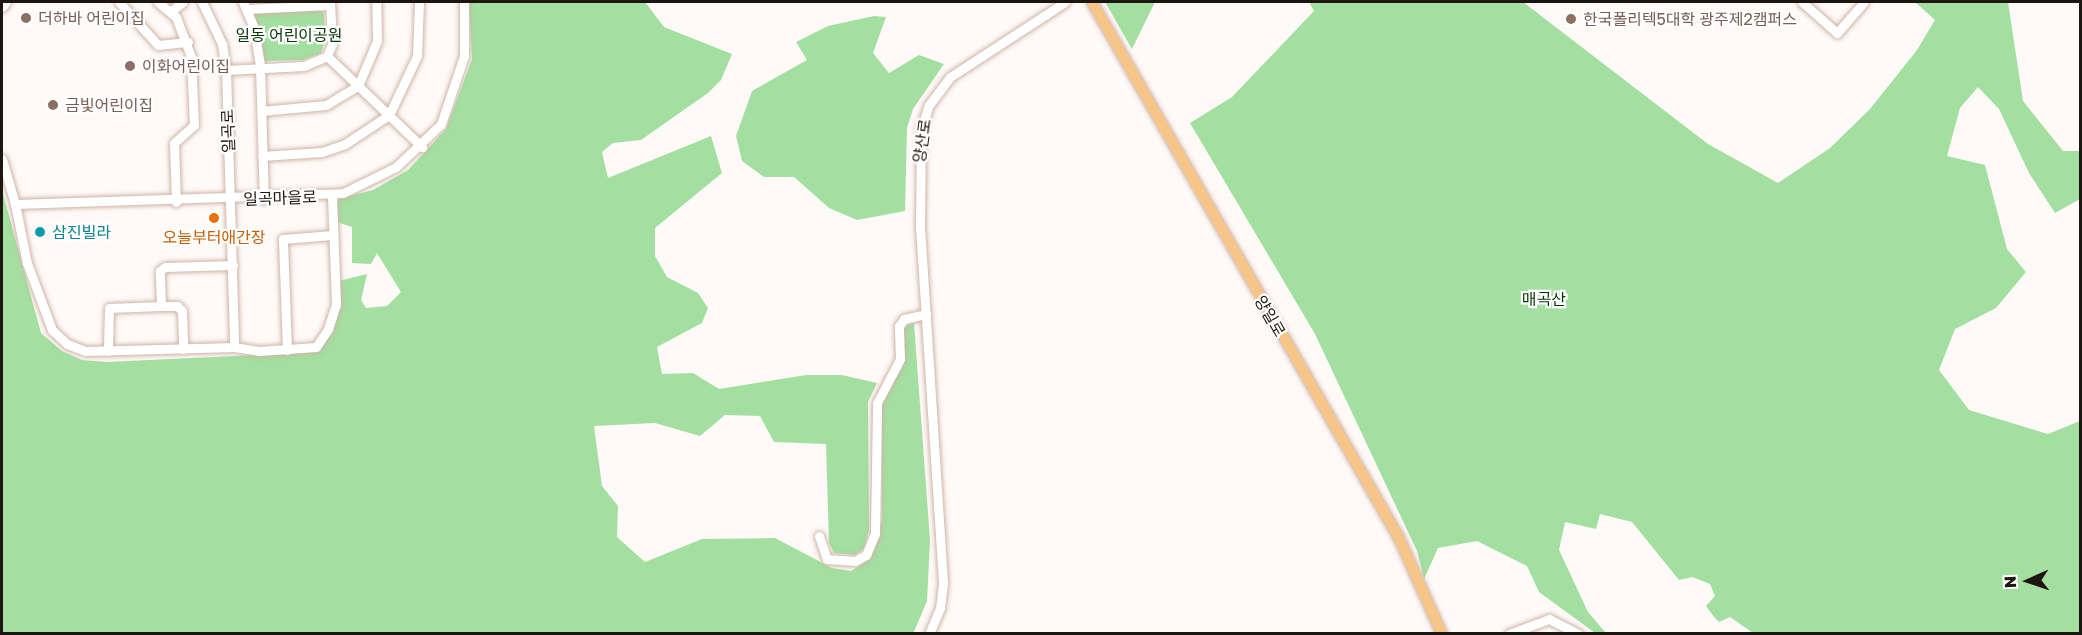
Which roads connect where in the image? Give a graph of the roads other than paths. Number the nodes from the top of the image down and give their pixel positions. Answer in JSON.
{"nodes":[{"id":1,"x":6,"y":2,"type":"edge"},
{"id":2,"x":119,"y":2,"type":"edge"},
{"id":3,"x":159,"y":2,"type":"edge"},
{"id":4,"x":183,"y":2,"type":"edge"},
{"id":5,"x":202,"y":2,"type":"edge"},
{"id":6,"x":376,"y":2,"type":"edge"},
{"id":7,"x":419,"y":2,"type":"edge"},
{"id":8,"x":464,"y":2,"type":"edge"},
{"id":9,"x":1065,"y":2,"type":"edge"},
{"id":10,"x":1092,"y":2,"type":"edge"},
{"id":11,"x":1802,"y":2,"type":"edge"},
{"id":12,"x":1864,"y":2,"type":"edge"},
{"id":13,"x":330,"y":3,"type":"edge"},
{"id":14,"x":245,"y":5,"type":"edge"},
{"id":15,"x":2,"y":7,"type":"edge"},
{"id":16,"x":170,"y":12,"type":"junction"},
{"id":17,"x":188,"y":42,"type":"junction"},
{"id":18,"x":327,"y":56,"type":"junction"},
{"id":19,"x":260,"y":67,"type":"junction"},
{"id":20,"x":226,"y":70,"type":"junction"},
{"id":21,"x":358,"y":86,"type":"junction"},
{"id":22,"x":261,"y":111,"type":"junction"},
{"id":23,"x":389,"y":115,"type":"junction"},
{"id":24,"x":422,"y":147,"type":"junction"},
{"id":25,"x":262,"y":156,"type":"junction"},
{"id":26,"x":2,"y":159,"type":"edge"},
{"id":27,"x":332,"y":196,"type":"junction"},
{"id":28,"x":264,"y":199,"type":"junction"},
{"id":29,"x":231,"y":200,"type":"junction"},
{"id":30,"x":176,"y":202,"type":"junction"},
{"id":31,"x":15,"y":204,"type":"junction"},
{"id":32,"x":332,"y":235,"type":"junction"},
{"id":33,"x":233,"y":265,"type":"junction"},
{"id":34,"x":161,"y":306,"type":"junction"},
{"id":35,"x":926,"y":314,"type":"junction"},
{"id":36,"x":234,"y":347,"type":"junction"},
{"id":37,"x":183,"y":349,"type":"junction"},
{"id":38,"x":287,"y":350,"type":"junction"},
{"id":39,"x":108,"y":351,"type":"junction"},
{"id":40,"x":819,"y":536,"type":"dead end"},
{"id":41,"x":929,"y":633,"type":"edge"},
{"id":42,"x":1442,"y":633,"type":"edge"},
{"id":43,"x":1509,"y":633,"type":"edge"},
{"id":44,"x":1578,"y":633,"type":"edge"}],
"edges":[{"from":1,"to":15,"type":"street"},
{"from":2,"to":17,"type":"street"},
{"from":3,"to":16,"type":"street"},
{"from":4,"to":16,"type":"street"},
{"from":5,"to":20,"type":"street","name":"일곡로"},
{"from":6,"to":21,"type":"street"},
{"from":7,"to":23,"type":"street"},
{"from":8,"to":24,"type":"street","name":"일곡마을로"},
{"from":9,"to":35,"type":"street","name":"양산로"},
{"from":10,"to":42,"type":"main road","name":"양일로"},
{"from":11,"to":12,"type":"street"},
{"from":13,"to":14,"type":"street"},
{"from":13,"to":18,"type":"street"},
{"from":14,"to":19,"type":"street"},
{"from":16,"to":17,"type":"street"},
{"from":17,"to":30,"type":"street"},
{"from":18,"to":19,"type":"street"},
{"from":18,"to":21,"type":"street"},
{"from":19,"to":20,"type":"street"},
{"from":19,"to":22,"type":"street"},
{"from":20,"to":29,"type":"street","name":"일곡로"},
{"from":21,"to":22,"type":"street"},
{"from":21,"to":23,"type":"street"},
{"from":22,"to":25,"type":"street"},
{"from":23,"to":24,"type":"street"},
{"from":23,"to":25,"type":"street"},
{"from":24,"to":27,"type":"street","name":"일곡마을로"},
{"from":25,"to":28,"type":"street"},
{"from":26,"to":31,"type":"street"},
{"from":27,"to":28,"type":"street","name":"일곡마을로"},
{"from":27,"to":32,"type":"street"},
{"from":28,"to":29,"type":"street","name":"일곡마을로"},
{"from":29,"to":30,"type":"street","name":"일곡마을로"},
{"from":29,"to":33,"type":"street","name":"일곡로"},
{"from":30,"to":31,"type":"street","name":"일곡마을로"},
{"from":31,"to":39,"type":"street"},
{"from":32,"to":38,"type":"street"},
{"from":32,"to":38,"type":"street"},
{"from":33,"to":34,"type":"street"},
{"from":33,"to":36,"type":"street","name":"일곡로"},
{"from":34,"to":37,"type":"street"},
{"from":34,"to":39,"type":"street"},
{"from":35,"to":40,"type":"street"},
{"from":35,"to":41,"type":"street","name":"양산로"},
{"from":36,"to":37,"type":"street"},
{"from":36,"to":38,"type":"street"},
{"from":37,"to":39,"type":"street"},
{"from":43,"to":44,"type":"street"}]}
